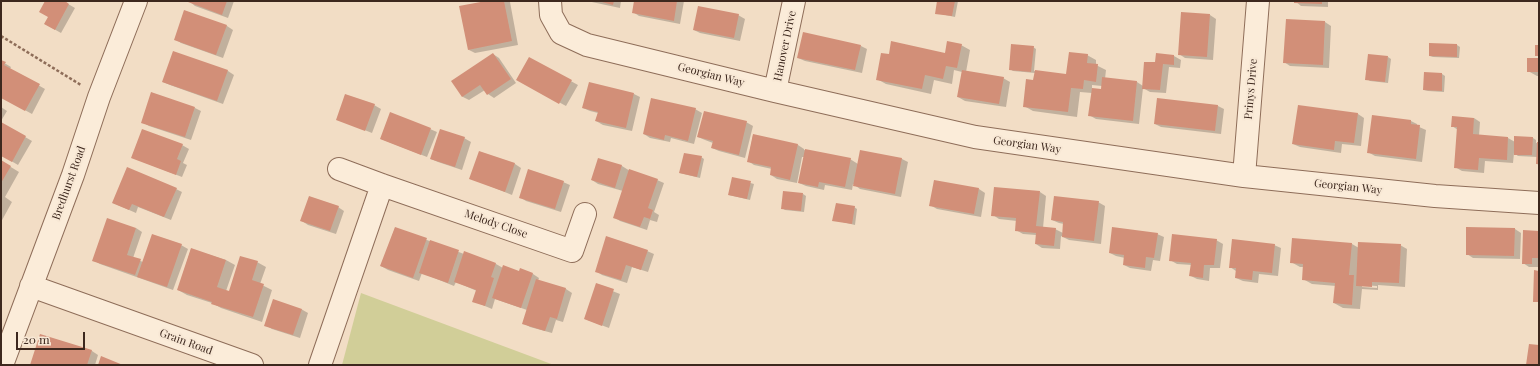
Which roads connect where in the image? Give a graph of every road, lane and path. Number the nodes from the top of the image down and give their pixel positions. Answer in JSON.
{"nodes":[{"id":1,"x":136,"y":1,"type":"edge"},
{"id":2,"x":550,"y":1,"type":"edge"},
{"id":3,"x":794,"y":1,"type":"edge"},
{"id":4,"x":1258,"y":1,"type":"edge"},
{"id":5,"x":1,"y":36,"type":"edge"},
{"id":6,"x":775,"y":91,"type":"junction"},
{"id":7,"x":100,"y":97,"type":"junction"},
{"id":8,"x":339,"y":169,"type":"dead end"},
{"id":9,"x":1244,"y":176,"type":"junction"},
{"id":10,"x":382,"y":185,"type":"junction"},
{"id":11,"x":1539,"y":203,"type":"edge"},
{"id":12,"x":585,"y":214,"type":"dead end"},
{"id":13,"x":31,"y":286,"type":"junction"},
{"id":14,"x":2,"y":365,"type":"edge"},
{"id":15,"x":252,"y":365,"type":"edge"},
{"id":16,"x":320,"y":365,"type":"edge"}],
"edges":[{"from":1,"to":7,"type":"street","name":"Bredhurst Road"},
{"from":2,"to":6,"type":"street","name":"Georgian Way"},
{"from":3,"to":6,"type":"street","name":"Hanover Drive"},
{"from":4,"to":9,"type":"street","name":"Prinys Drive"},
{"from":5,"to":7,"type":"path"},
{"from":6,"to":9,"type":"street","name":"Georgian Way"},
{"from":7,"to":13,"type":"street","name":"Bredhurst Road"},
{"from":8,"to":10,"type":"street","name":"Melody Close"},
{"from":9,"to":11,"type":"street","name":"Georgian Way"},
{"from":10,"to":12,"type":"street","name":"Melody Close"},
{"from":10,"to":16,"type":"street"},
{"from":13,"to":14,"type":"street","name":"Bredhurst Road"},
{"from":13,"to":15,"type":"street","name":"Grain Road"}]}
